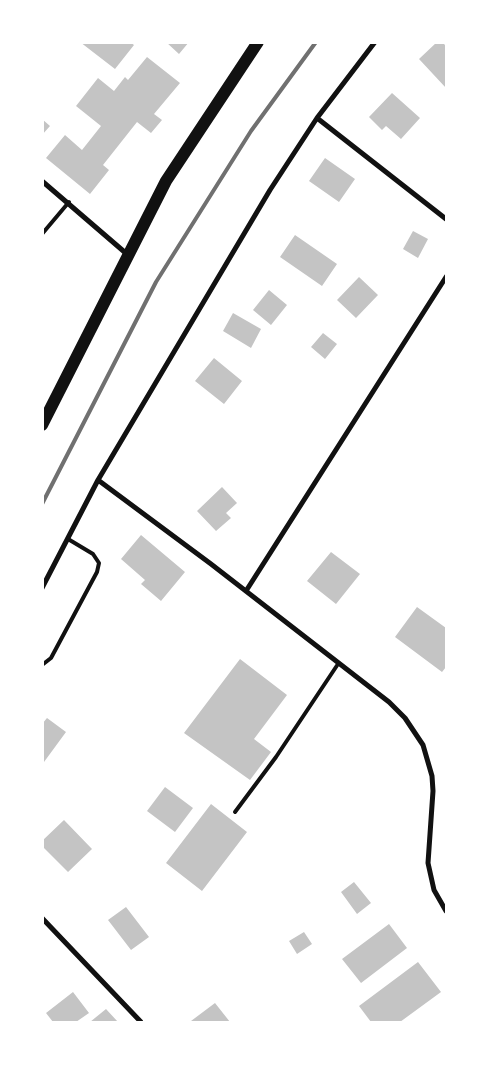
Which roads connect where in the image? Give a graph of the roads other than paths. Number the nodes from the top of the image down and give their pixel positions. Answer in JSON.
{"nodes":[{"id":1,"x":258,"y":42,"type":"edge"},
{"id":2,"x":375,"y":42,"type":"edge"},
{"id":3,"x":317,"y":118,"type":"junction"},
{"id":4,"x":42,"y":180,"type":"edge"},
{"id":5,"x":69,"y":202,"type":"junction"},
{"id":6,"x":446,"y":219,"type":"edge"},
{"id":7,"x":42,"y":234,"type":"edge"},
{"id":8,"x":128,"y":255,"type":"junction"},
{"id":9,"x":446,"y":277,"type":"edge"},
{"id":10,"x":42,"y":425,"type":"edge"},
{"id":11,"x":98,"y":480,"type":"junction"},
{"id":12,"x":68,"y":539,"type":"junction"},
{"id":13,"x":42,"y":588,"type":"edge"},
{"id":14,"x":246,"y":591,"type":"junction"},
{"id":15,"x":338,"y":664,"type":"junction"},
{"id":16,"x":42,"y":665,"type":"edge"},
{"id":17,"x":235,"y":812,"type":"dead end"},
{"id":18,"x":446,"y":911,"type":"edge"},
{"id":19,"x":42,"y":918,"type":"edge"},
{"id":20,"x":141,"y":1022,"type":"edge"}],
"edges":[{"from":1,"to":8,"type":"main road"},
{"from":2,"to":3,"type":"street"},
{"from":3,"to":6,"type":"street"},
{"from":3,"to":11,"type":"street"},
{"from":4,"to":5,"type":"street"},
{"from":5,"to":7,"type":"lane"},
{"from":5,"to":8,"type":"street"},
{"from":8,"to":10,"type":"main road"},
{"from":9,"to":14,"type":"street"},
{"from":11,"to":12,"type":"street"},
{"from":11,"to":14,"type":"street"},
{"from":12,"to":13,"type":"street"},
{"from":12,"to":16,"type":"lane"},
{"from":14,"to":15,"type":"street"},
{"from":15,"to":17,"type":"lane"},
{"from":15,"to":18,"type":"street"},
{"from":19,"to":20,"type":"street"}]}
